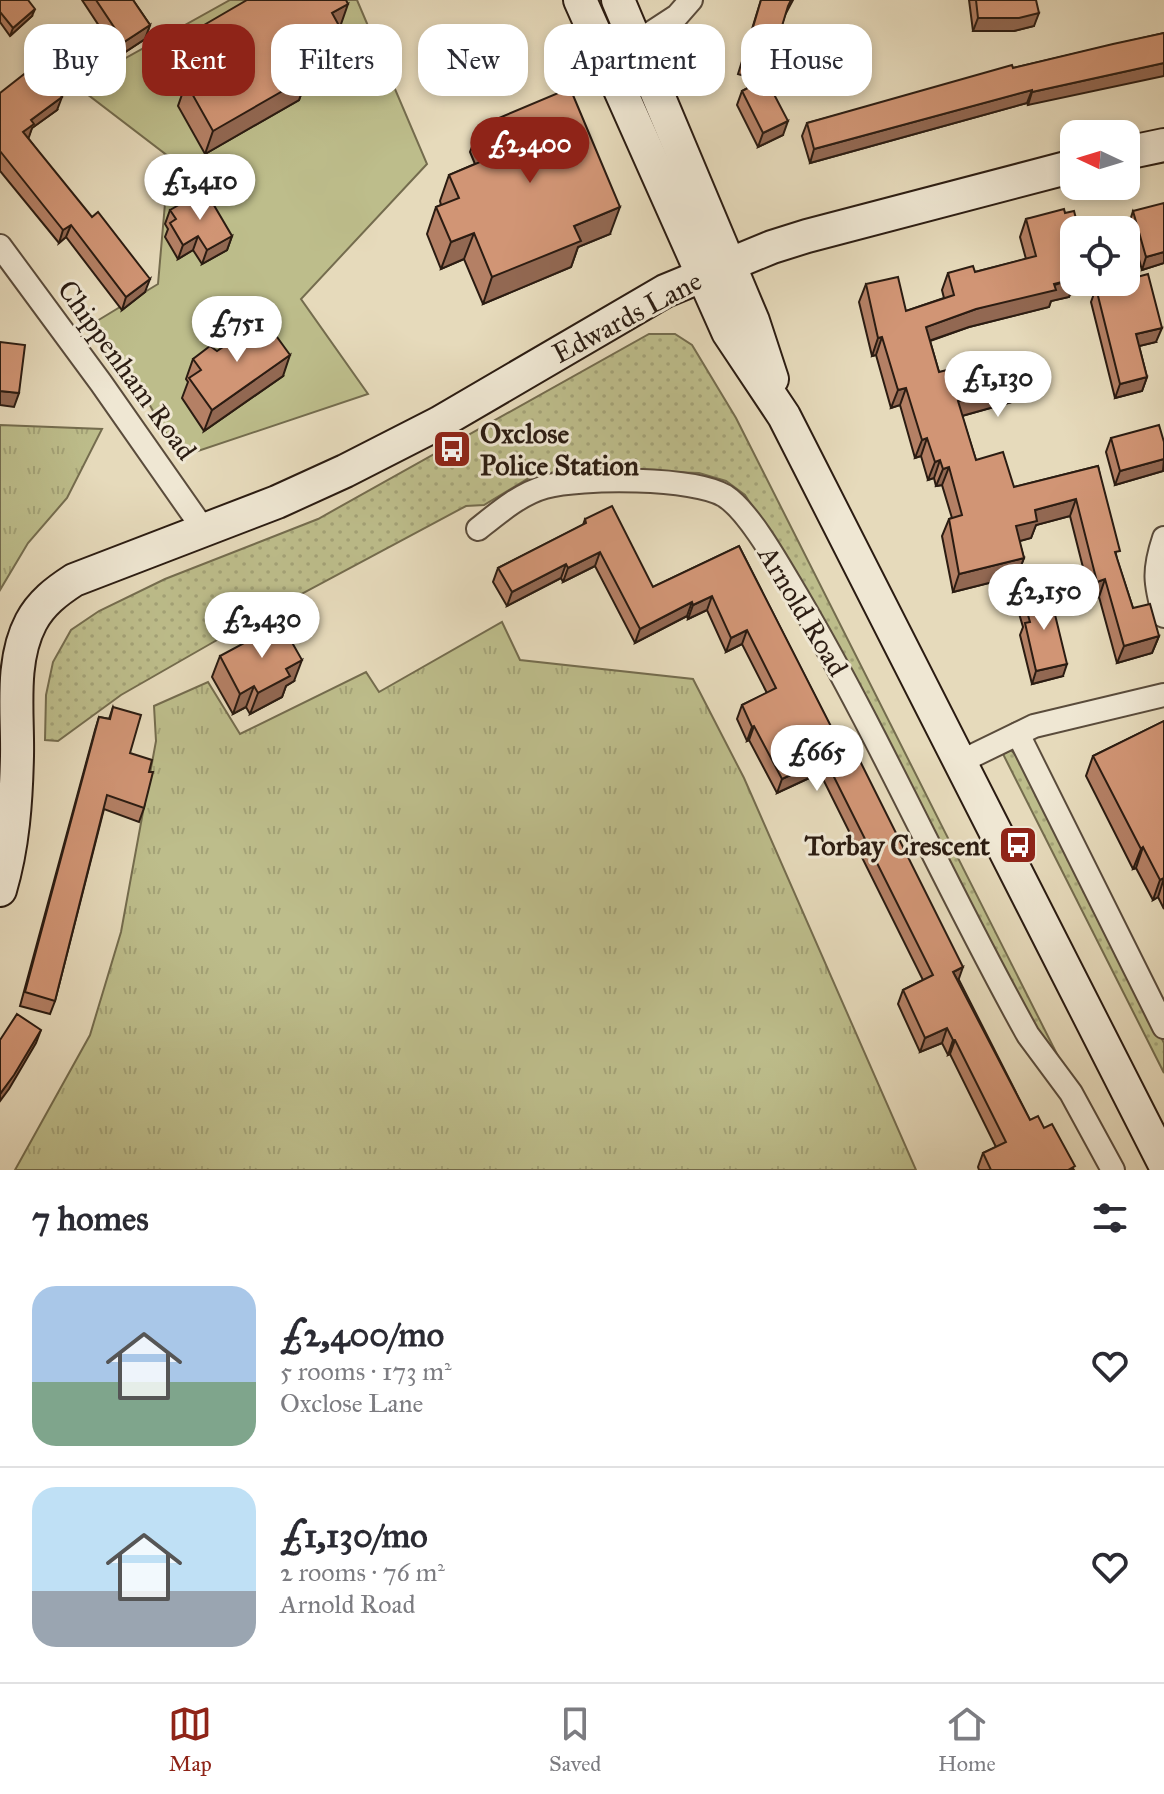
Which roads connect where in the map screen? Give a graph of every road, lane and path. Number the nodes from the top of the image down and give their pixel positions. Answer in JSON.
{"nodes":[{"id":1,"x":580,"y":0,"type":"edge"},
{"id":2,"x":618,"y":0,"type":"edge"},
{"id":3,"x":691,"y":0,"type":"edge"},
{"id":4,"x":591,"y":24,"type":"edge"},
{"id":5,"x":627,"y":24,"type":"edge"},
{"id":6,"x":665,"y":24,"type":"edge"},
{"id":7,"x":625,"y":96,"type":"edge"},
{"id":8,"x":654,"y":96,"type":"edge"},
{"id":9,"x":1164,"y":145,"type":"edge"},
{"id":10,"x":1140,"y":150,"type":"edge"},
{"id":11,"x":1060,"y":170,"type":"edge"},
{"id":12,"x":0,"y":246,"type":"edge"},
{"id":13,"x":716,"y":270,"type":"junction"},
{"id":14,"x":478,"y":529,"type":"dead end"},
{"id":15,"x":204,"y":530,"type":"junction"},
{"id":16,"x":1164,"y":538,"type":"edge"},
{"id":17,"x":1164,"y":616,"type":"edge"},
{"id":18,"x":1164,"y":695,"type":"edge"},
{"id":19,"x":1018,"y":734,"type":"junction"},
{"id":20,"x":960,"y":762,"type":"junction"},
{"id":21,"x":0,"y":890,"type":"edge"},
{"id":22,"x":1164,"y":1027,"type":"edge"},
{"id":23,"x":1164,"y":1163,"type":"edge"},
{"id":24,"x":1113,"y":1170,"type":"edge"}],
"edges":[{"from":1,"to":4,"type":"main road"},
{"from":2,"to":5,"type":"main road"},
{"from":3,"to":6,"type":"street"},
{"from":7,"to":13,"type":"main road"},
{"from":8,"to":13,"type":"main road"},
{"from":9,"to":10,"type":"main road"},
{"from":11,"to":13,"type":"main road","name":"Edwards Lane"},
{"from":12,"to":15,"type":"street","name":"Chippenham Road"},
{"from":13,"to":15,"type":"main road","name":"Edwards Lane"},
{"from":13,"to":20,"type":"main road"},
{"from":14,"to":24,"type":"street","name":"Arnold Road"},
{"from":15,"to":21,"type":"main road","name":"Edwards Lane"},
{"from":16,"to":17,"type":"street"},
{"from":18,"to":19,"type":"street"},
{"from":19,"to":20,"type":"street"},
{"from":19,"to":22,"type":"street"},
{"from":20,"to":23,"type":"main road"}]}
